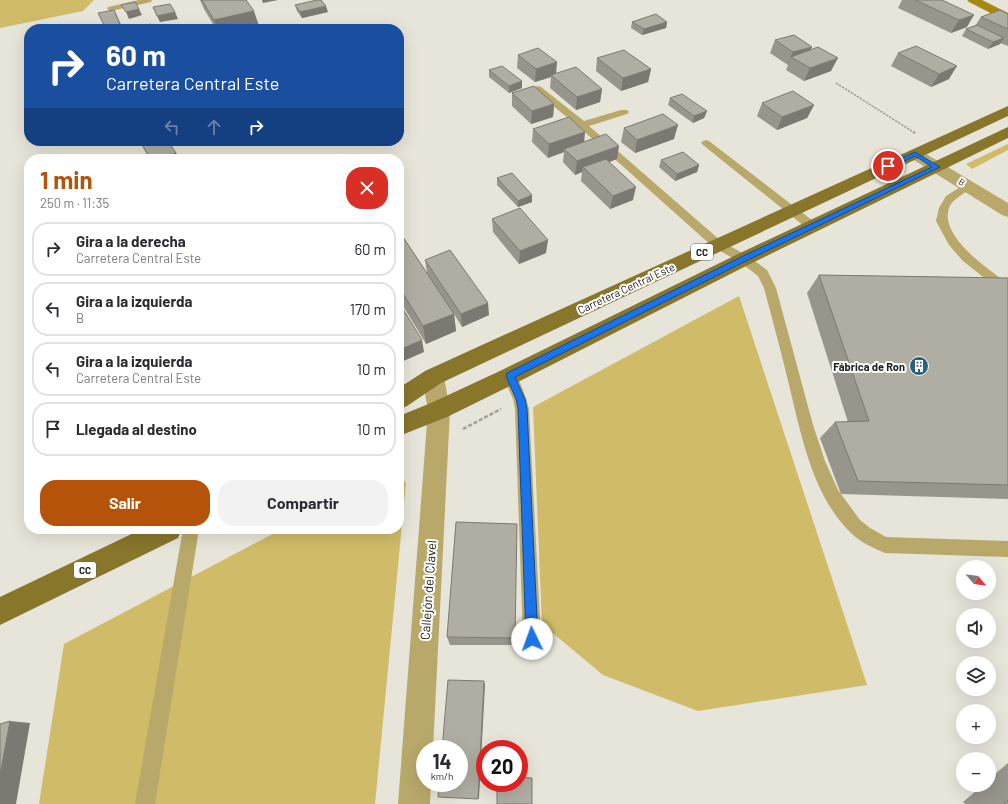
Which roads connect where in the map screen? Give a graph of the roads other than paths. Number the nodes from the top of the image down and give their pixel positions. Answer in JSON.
{"nodes":[{"id":1,"x":148,"y":0,"type":"edge"},
{"id":2,"x":973,"y":0,"type":"edge"},
{"id":3,"x":997,"y":0,"type":"edge"},
{"id":4,"x":1008,"y":6,"type":"edge"},
{"id":5,"x":111,"y":9,"type":"edge"},
{"id":6,"x":1008,"y":18,"type":"edge"},
{"id":7,"x":538,"y":89,"type":"edge"},
{"id":8,"x":1008,"y":110,"type":"edge"},
{"id":9,"x":624,"y":112,"type":"dead end"},
{"id":10,"x":582,"y":125,"type":"junction"},
{"id":11,"x":1008,"y":132,"type":"edge"},
{"id":12,"x":706,"y":143,"type":"dead end"},
{"id":13,"x":915,"y":154,"type":"junction"},
{"id":14,"x":937,"y":167,"type":"junction"},
{"id":15,"x":968,"y":185,"type":"junction"},
{"id":16,"x":791,"y":210,"type":"junction"},
{"id":17,"x":1008,"y":210,"type":"edge"},
{"id":18,"x":813,"y":227,"type":"junction"},
{"id":19,"x":717,"y":244,"type":"junction"},
{"id":20,"x":744,"y":259,"type":"junction"},
{"id":21,"x":1006,"y":289,"type":"edge"},
{"id":22,"x":510,"y":376,"type":"junction"},
{"id":23,"x":433,"y":377,"type":"junction"},
{"id":24,"x":404,"y":397,"type":"edge"},
{"id":25,"x":439,"y":410,"type":"junction"},
{"id":26,"x":404,"y":424,"type":"edge"},
{"id":27,"x":159,"y":534,"type":"edge"},
{"id":28,"x":190,"y":534,"type":"edge"},
{"id":29,"x":1008,"y":549,"type":"edge"},
{"id":30,"x":0,"y":610,"type":"edge"},
{"id":31,"x":532,"y":639,"type":"dead end"},
{"id":32,"x":145,"y":804,"type":"edge"},
{"id":33,"x":414,"y":804,"type":"edge"}],
"edges":[{"from":1,"to":5,"type":"lane"},
{"from":2,"to":6,"type":"main road"},
{"from":3,"to":4,"type":"main road"},
{"from":7,"to":10,"type":"lane"},
{"from":8,"to":13,"type":"main road","name":"Carretera Central Este","number":"CC"},
{"from":9,"to":10,"type":"lane"},
{"from":10,"to":19,"type":"lane"},
{"from":11,"to":14,"type":"main road","number":"CC"},
{"from":12,"to":16,"type":"lane"},
{"from":13,"to":14,"type":"street","name":"B"},
{"from":13,"to":16,"type":"main road","name":"Carretera Central Este","number":"CC"},
{"from":14,"to":15,"type":"street","name":"B"},
{"from":14,"to":18,"type":"main road","number":"CC"},
{"from":15,"to":17,"type":"street","name":"B"},
{"from":15,"to":21,"type":"lane"},
{"from":16,"to":18,"type":"lane"},
{"from":16,"to":19,"type":"main road","name":"Carretera Central Este","number":"CC"},
{"from":18,"to":20,"type":"main road","number":"CC"},
{"from":19,"to":20,"type":"lane"},
{"from":19,"to":23,"type":"main road","name":"Carretera Central Este","number":"CC"},
{"from":20,"to":22,"type":"main road","number":"CC"},
{"from":20,"to":29,"type":"lane"},
{"from":22,"to":25,"type":"main road","number":"CC"},
{"from":22,"to":31,"type":"lane"},
{"from":23,"to":24,"type":"main road","name":"Carretera Central Este","number":"CC"},
{"from":23,"to":25,"type":"street","name":"Callejón del Clavel"},
{"from":25,"to":26,"type":"main road","number":"CC"},
{"from":25,"to":33,"type":"street","name":"Callejón del Clavel"},
{"from":27,"to":30,"type":"main road","number":"CC"},
{"from":28,"to":32,"type":"lane"}]}
